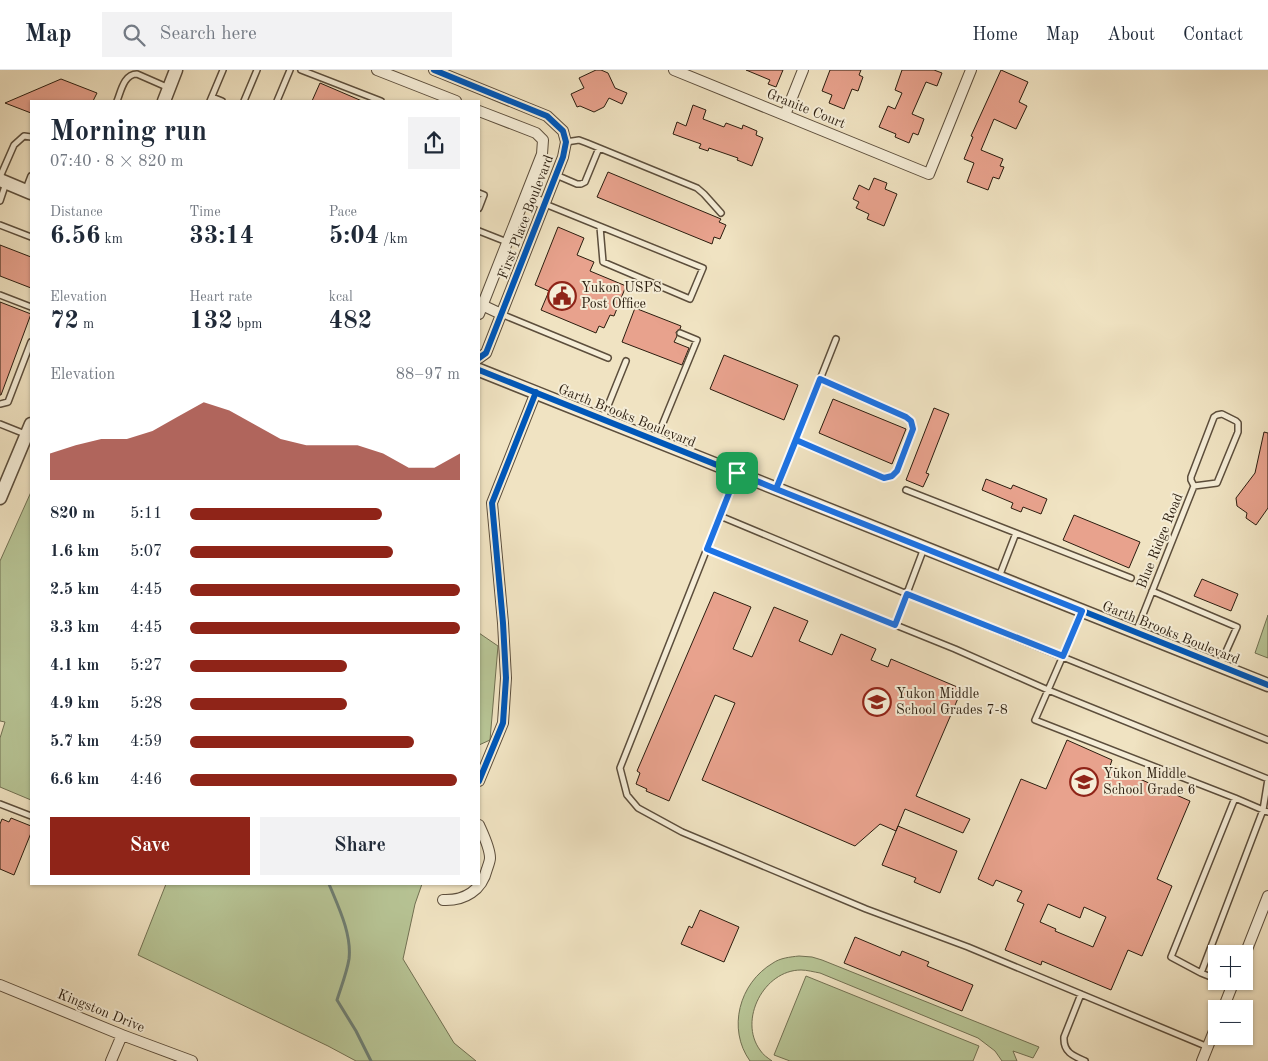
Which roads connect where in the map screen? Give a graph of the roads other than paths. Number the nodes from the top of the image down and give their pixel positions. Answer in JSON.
{"nodes":[{"id":1,"x":223,"y":70,"type":"edge"},
{"id":2,"x":257,"y":70,"type":"edge"},
{"id":3,"x":290,"y":70,"type":"edge"},
{"id":4,"x":301,"y":70,"type":"edge"},
{"id":5,"x":377,"y":70,"type":"edge"},
{"id":6,"x":434,"y":70,"type":"edge"},
{"id":7,"x":674,"y":70,"type":"edge"},
{"id":8,"x":802,"y":70,"type":"edge"},
{"id":9,"x":971,"y":70,"type":"edge"},
{"id":10,"x":173,"y":71,"type":"edge"},
{"id":11,"x":398,"y":74,"type":"edge"},
{"id":12,"x":169,"y":88,"type":"junction"},
{"id":13,"x":211,"y":99,"type":"edge"},
{"id":14,"x":117,"y":100,"type":"edge"},
{"id":15,"x":164,"y":100,"type":"edge"},
{"id":16,"x":244,"y":100,"type":"edge"},
{"id":17,"x":277,"y":100,"type":"edge"},
{"id":18,"x":378,"y":100,"type":"edge"},
{"id":19,"x":454,"y":100,"type":"edge"},
{"id":20,"x":480,"y":110,"type":"edge"},
{"id":21,"x":785,"y":115,"type":"junction"},
{"id":22,"x":30,"y":137,"type":"edge"},
{"id":23,"x":566,"y":142,"type":"junction"},
{"id":24,"x":599,"y":148,"type":"junction"},
{"id":25,"x":556,"y":175,"type":"junction"},
{"id":26,"x":2,"y":180,"type":"edge"},
{"id":27,"x":28,"y":191,"type":"edge"},
{"id":28,"x":480,"y":193,"type":"edge"},
{"id":29,"x":526,"y":196,"type":"junction"},
{"id":30,"x":0,"y":201,"type":"edge"},
{"id":31,"x":544,"y":204,"type":"junction"},
{"id":32,"x":480,"y":205,"type":"edge"},
{"id":33,"x":721,"y":214,"type":"dead end"},
{"id":34,"x":0,"y":225,"type":"edge"},
{"id":35,"x":600,"y":227,"type":"junction"},
{"id":36,"x":480,"y":230,"type":"edge"},
{"id":37,"x":30,"y":238,"type":"edge"},
{"id":38,"x":507,"y":242,"type":"junction"},
{"id":39,"x":0,"y":295,"type":"edge"},
{"id":40,"x":30,"y":307,"type":"edge"},
{"id":41,"x":480,"y":310,"type":"edge"},
{"id":42,"x":501,"y":314,"type":"junction"},
{"id":43,"x":680,"y":333,"type":"dead end"},
{"id":44,"x":836,"y":339,"type":"dead end"},
{"id":45,"x":30,"y":345,"type":"edge"},
{"id":46,"x":480,"y":357,"type":"edge"},
{"id":47,"x":608,"y":358,"type":"dead end"},
{"id":48,"x":626,"y":361,"type":"dead end"},
{"id":49,"x":480,"y":370,"type":"edge"},
{"id":50,"x":820,"y":379,"type":"junction"},
{"id":51,"x":536,"y":392,"type":"junction"},
{"id":52,"x":0,"y":404,"type":"edge"},
{"id":53,"x":602,"y":419,"type":"junction"},
{"id":54,"x":0,"y":424,"type":"edge"},
{"id":55,"x":29,"y":429,"type":"edge"},
{"id":56,"x":656,"y":440,"type":"junction"},
{"id":57,"x":796,"y":440,"type":"junction"},
{"id":58,"x":737,"y":473,"type":"junction"},
{"id":59,"x":1194,"y":486,"type":"junction"},
{"id":60,"x":776,"y":489,"type":"junction"},
{"id":61,"x":906,"y":490,"type":"dead end"},
{"id":62,"x":0,"y":498,"type":"edge"},
{"id":63,"x":720,"y":516,"type":"junction"},
{"id":64,"x":1016,"y":533,"type":"junction"},
{"id":65,"x":924,"y":548,"type":"junction"},
{"id":66,"x":707,"y":549,"type":"junction"},
{"id":67,"x":999,"y":578,"type":"junction"},
{"id":68,"x":1131,"y":578,"type":"dead end"},
{"id":69,"x":1152,"y":591,"type":"junction"},
{"id":70,"x":907,"y":594,"type":"junction"},
{"id":71,"x":1082,"y":611,"type":"junction"},
{"id":72,"x":895,"y":625,"type":"junction"},
{"id":73,"x":1136,"y":632,"type":"junction"},
{"id":74,"x":1063,"y":656,"type":"junction"},
{"id":75,"x":1220,"y":666,"type":"junction"},
{"id":76,"x":1268,"y":685,"type":"edge"},
{"id":77,"x":1048,"y":690,"type":"junction"},
{"id":78,"x":1268,"y":740,"type":"edge"},
{"id":79,"x":480,"y":779,"type":"edge"},
{"id":80,"x":1268,"y":779,"type":"edge"},
{"id":81,"x":1234,"y":798,"type":"junction"},
{"id":82,"x":0,"y":804,"type":"edge"},
{"id":83,"x":1266,"y":811,"type":"edge"},
{"id":84,"x":30,"y":816,"type":"edge"},
{"id":85,"x":480,"y":827,"type":"edge"},
{"id":86,"x":443,"y":900,"type":"dead end"},
{"id":87,"x":1267,"y":903,"type":"edge"},
{"id":88,"x":1249,"y":945,"type":"edge"},
{"id":89,"x":1200,"y":972,"type":"junction"},
{"id":90,"x":1208,"y":976,"type":"edge"},
{"id":91,"x":0,"y":985,"type":"edge"},
{"id":92,"x":1081,"y":994,"type":"junction"},
{"id":93,"x":122,"y":1035,"type":"junction"},
{"id":94,"x":1208,"y":1047,"type":"joint"},
{"id":95,"x":111,"y":1061,"type":"edge"},
{"id":96,"x":192,"y":1061,"type":"edge"},
{"id":97,"x":1085,"y":1061,"type":"edge"},
{"id":98,"x":1202,"y":1061,"type":"edge"}],
"edges":[{"from":1,"to":13,"type":"lane"},
{"from":2,"to":16,"type":"lane"},
{"from":3,"to":17,"type":"lane"},
{"from":4,"to":18,"type":"lane"},
{"from":5,"to":11,"type":"street"},
{"from":6,"to":23,"type":"street","name":"First Place Boulevard"},
{"from":7,"to":21,"type":"street","name":"Granite Court"},
{"from":8,"to":21,"type":"street"},
{"from":9,"to":21,"type":"street","name":"Granite Court"},
{"from":10,"to":12,"type":"street"},
{"from":11,"to":19,"type":"street"},
{"from":12,"to":14,"type":"lane"},
{"from":12,"to":15,"type":"street"},
{"from":20,"to":29,"type":"street","name":"First Place Boulevard"},
{"from":22,"to":26,"type":"lane"},
{"from":23,"to":24,"type":"lane"},
{"from":23,"to":25,"type":"street","name":"First Place Boulevard"},
{"from":24,"to":25,"type":"lane"},
{"from":24,"to":33,"type":"lane"},
{"from":25,"to":31,"type":"street","name":"First Place Boulevard"},
{"from":26,"to":27,"type":"street"},
{"from":26,"to":30,"type":"lane"},
{"from":28,"to":32,"type":"lane"},
{"from":29,"to":31,"type":"street"},
{"from":29,"to":38,"type":"street","name":"First Place Boulevard"},
{"from":31,"to":35,"type":"lane"},
{"from":31,"to":42,"type":"street","name":"First Place Boulevard"},
{"from":34,"to":37,"type":"lane"},
{"from":35,"to":35,"type":"lane"},
{"from":36,"to":38,"type":"lane"},
{"from":38,"to":41,"type":"street","name":"First Place Boulevard"},
{"from":39,"to":40,"type":"lane"},
{"from":41,"to":42,"type":"street"},
{"from":42,"to":46,"type":"street","name":"First Place Boulevard"},
{"from":42,"to":47,"type":"lane"},
{"from":43,"to":56,"type":"lane"},
{"from":44,"to":50,"type":"lane"},
{"from":45,"to":52,"type":"lane"},
{"from":48,"to":53,"type":"lane"},
{"from":49,"to":51,"type":"street","name":"Garth Brooks Boulevard"},
{"from":50,"to":57,"type":"lane"},
{"from":50,"to":57,"type":"lane"},
{"from":51,"to":53,"type":"street","name":"Garth Brooks Boulevard"},
{"from":51,"to":79,"type":"street"},
{"from":53,"to":56,"type":"street","name":"Garth Brooks Boulevard"},
{"from":54,"to":55,"type":"lane"},
{"from":55,"to":62,"type":"street"},
{"from":56,"to":58,"type":"street","name":"Garth Brooks Boulevard"},
{"from":57,"to":60,"type":"lane"},
{"from":58,"to":60,"type":"street","name":"Garth Brooks Boulevard"},
{"from":58,"to":63,"type":"lane"},
{"from":59,"to":59,"type":"lane","name":"Blue Ridge Road"},
{"from":59,"to":69,"type":"lane","name":"Blue Ridge Road"},
{"from":60,"to":65,"type":"street","name":"Garth Brooks Boulevard"},
{"from":61,"to":64,"type":"lane"},
{"from":63,"to":66,"type":"lane"},
{"from":63,"to":70,"type":"lane"},
{"from":64,"to":67,"type":"lane"},
{"from":64,"to":68,"type":"lane"},
{"from":65,"to":67,"type":"street","name":"Garth Brooks Boulevard"},
{"from":65,"to":70,"type":"lane"},
{"from":66,"to":72,"type":"lane"},
{"from":66,"to":92,"type":"lane"},
{"from":67,"to":71,"type":"street","name":"Garth Brooks Boulevard"},
{"from":69,"to":73,"type":"lane","name":"Blue Ridge Road"},
{"from":69,"to":75,"type":"lane"},
{"from":70,"to":72,"type":"lane"},
{"from":70,"to":74,"type":"lane"},
{"from":71,"to":73,"type":"street","name":"Garth Brooks Boulevard"},
{"from":71,"to":74,"type":"lane"},
{"from":72,"to":77,"type":"lane"},
{"from":73,"to":75,"type":"street","name":"Garth Brooks Boulevard"},
{"from":74,"to":77,"type":"lane"},
{"from":74,"to":78,"type":"lane"},
{"from":75,"to":76,"type":"street","name":"Garth Brooks Boulevard"},
{"from":77,"to":80,"type":"lane"},
{"from":77,"to":81,"type":"lane"},
{"from":80,"to":83,"type":"lane"},
{"from":81,"to":83,"type":"lane"},
{"from":81,"to":89,"type":"lane"},
{"from":82,"to":84,"type":"lane"},
{"from":83,"to":89,"type":"lane"},
{"from":85,"to":86,"type":"street"},
{"from":87,"to":88,"type":"street"},
{"from":89,"to":90,"type":"lane"},
{"from":91,"to":93,"type":"street","name":"Kingston Drive"},
{"from":92,"to":94,"type":"lane"},
{"from":92,"to":97,"type":"lane"},
{"from":93,"to":95,"type":"street"},
{"from":93,"to":96,"type":"street","name":"Kingston Drive"},
{"from":94,"to":98,"type":"street"}]}
